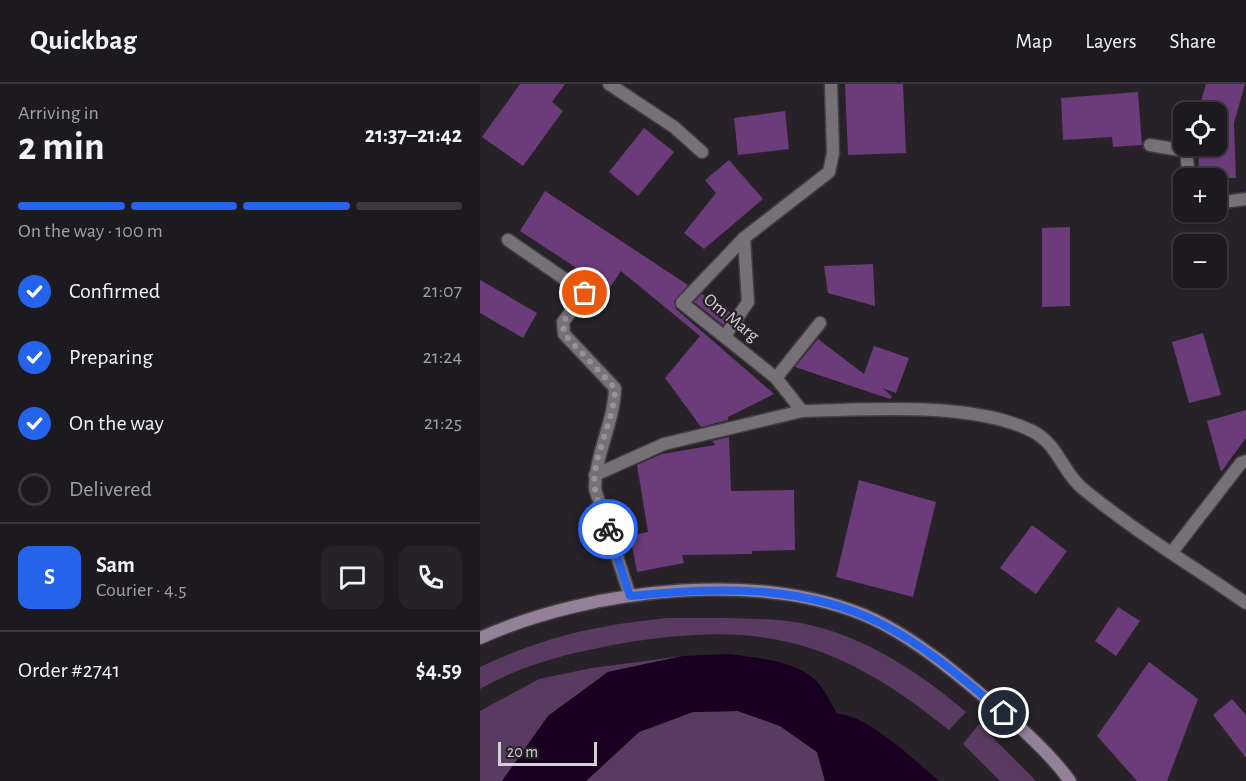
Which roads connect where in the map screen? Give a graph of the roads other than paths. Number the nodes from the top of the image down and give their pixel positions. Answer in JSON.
{"nodes":[{"id":1,"x":609,"y":84,"type":"edge"},
{"id":2,"x":831,"y":84,"type":"edge"},
{"id":3,"x":1150,"y":144,"type":"dead end"},
{"id":4,"x":702,"y":152,"type":"dead end"},
{"id":5,"x":1188,"y":168,"type":"edge"},
{"id":6,"x":1246,"y":199,"type":"edge"},
{"id":7,"x":1227,"y":202,"type":"edge"},
{"id":8,"x":744,"y":238,"type":"junction"},
{"id":9,"x":508,"y":240,"type":"dead end"},
{"id":10,"x":820,"y":323,"type":"dead end"},
{"id":11,"x":725,"y":336,"type":"junction"},
{"id":12,"x":776,"y":378,"type":"junction"},
{"id":13,"x":802,"y":411,"type":"junction"},
{"id":14,"x":1246,"y":461,"type":"edge"},
{"id":15,"x":595,"y":475,"type":"junction"},
{"id":16,"x":1172,"y":552,"type":"junction"},
{"id":17,"x":630,"y":596,"type":"junction"},
{"id":18,"x":1246,"y":603,"type":"edge"},
{"id":19,"x":480,"y":638,"type":"edge"},
{"id":20,"x":1070,"y":781,"type":"edge"}],
"edges":[{"from":1,"to":4,"type":"street"},
{"from":2,"to":8,"type":"street","name":"Om Marg"},
{"from":3,"to":5,"type":"street"},
{"from":6,"to":7,"type":"street"},
{"from":8,"to":11,"type":"street"},
{"from":8,"to":11,"type":"street","name":"Om Marg"},
{"from":9,"to":15,"type":"street"},
{"from":10,"to":12,"type":"street"},
{"from":11,"to":12,"type":"street","name":"Om Marg"},
{"from":12,"to":13,"type":"street","name":"Om Marg"},
{"from":13,"to":15,"type":"street"},
{"from":13,"to":16,"type":"street"},
{"from":14,"to":16,"type":"street"},
{"from":15,"to":17,"type":"street"},
{"from":16,"to":18,"type":"street"},
{"from":17,"to":19,"type":"main road"},
{"from":17,"to":20,"type":"main road"}]}
